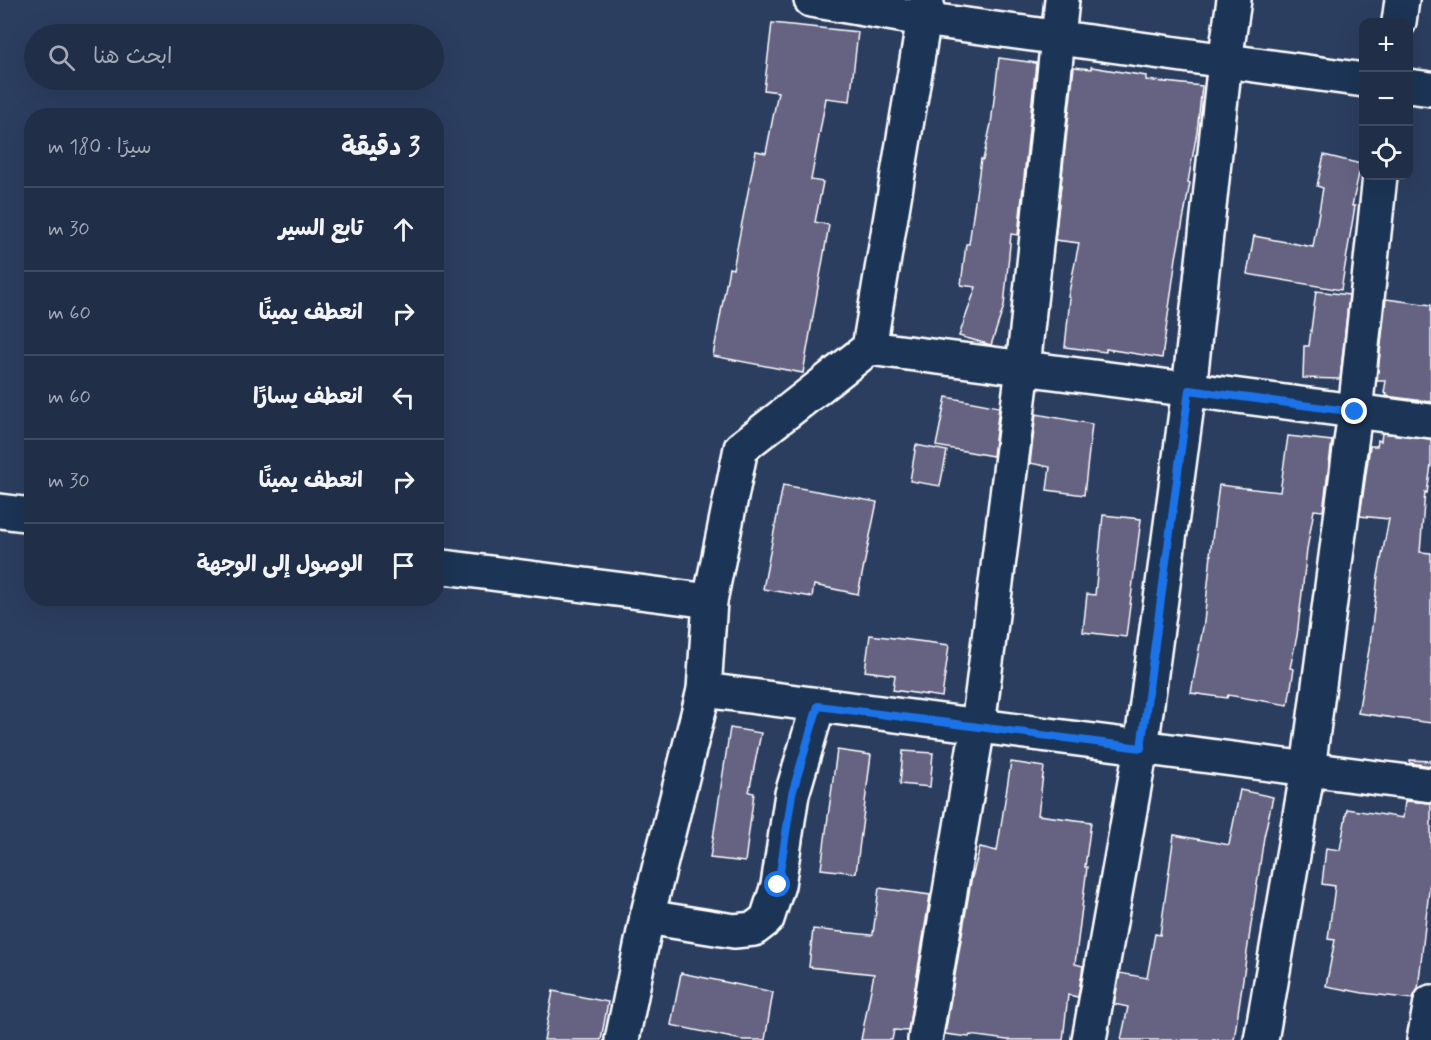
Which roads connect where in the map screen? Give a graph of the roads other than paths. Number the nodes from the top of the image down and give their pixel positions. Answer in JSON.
{"nodes":[{"id":1,"x":811,"y":0,"type":"edge"},
{"id":2,"x":1062,"y":0,"type":"edge"},
{"id":3,"x":1234,"y":0,"type":"edge"},
{"id":4,"x":1402,"y":0,"type":"edge"},
{"id":5,"x":925,"y":10,"type":"edge"},
{"id":6,"x":1400,"y":18,"type":"edge"},
{"id":7,"x":1057,"y":38,"type":"junction"},
{"id":8,"x":1225,"y":61,"type":"junction"},
{"id":9,"x":1359,"y":79,"type":"edge"},
{"id":10,"x":1413,"y":87,"type":"edge"},
{"id":11,"x":1431,"y":89,"type":"edge"},
{"id":12,"x":1380,"y":180,"type":"edge"},
{"id":13,"x":869,"y":348,"type":"junction"},
{"id":14,"x":1023,"y":368,"type":"junction"},
{"id":15,"x":1189,"y":390,"type":"junction"},
{"id":16,"x":1355,"y":412,"type":"junction"},
{"id":17,"x":1431,"y":421,"type":"edge"},
{"id":18,"x":0,"y":511,"type":"edge"},
{"id":19,"x":24,"y":514,"type":"edge"},
{"id":20,"x":444,"y":567,"type":"edge"},
{"id":21,"x":710,"y":601,"type":"junction"},
{"id":22,"x":704,"y":690,"type":"junction"},
{"id":23,"x":818,"y":706,"type":"junction"},
{"id":24,"x":978,"y":726,"type":"junction"},
{"id":25,"x":1141,"y":748,"type":"junction"},
{"id":26,"x":1308,"y":770,"type":"junction"},
{"id":27,"x":1431,"y":785,"type":"edge"},
{"id":28,"x":647,"y":917,"type":"junction"},
{"id":29,"x":1431,"y":1002,"type":"edge"},
{"id":30,"x":622,"y":1040,"type":"edge"},
{"id":31,"x":926,"y":1040,"type":"edge"},
{"id":32,"x":1089,"y":1040,"type":"edge"},
{"id":33,"x":1261,"y":1040,"type":"edge"},
{"id":34,"x":1424,"y":1040,"type":"edge"}],
"edges":[{"from":1,"to":5,"type":"street"},
{"from":2,"to":7,"type":"street"},
{"from":3,"to":8,"type":"street"},
{"from":4,"to":6,"type":"street"},
{"from":5,"to":7,"type":"street"},
{"from":5,"to":13,"type":"street"},
{"from":7,"to":8,"type":"street"},
{"from":7,"to":14,"type":"street"},
{"from":8,"to":9,"type":"street"},
{"from":8,"to":15,"type":"street"},
{"from":10,"to":11,"type":"street"},
{"from":12,"to":16,"type":"street"},
{"from":13,"to":14,"type":"street"},
{"from":13,"to":21,"type":"street"},
{"from":14,"to":15,"type":"street"},
{"from":14,"to":24,"type":"street"},
{"from":15,"to":16,"type":"street"},
{"from":15,"to":25,"type":"street"},
{"from":16,"to":17,"type":"street"},
{"from":16,"to":26,"type":"street"},
{"from":18,"to":19,"type":"street"},
{"from":20,"to":21,"type":"street"},
{"from":21,"to":22,"type":"street"},
{"from":22,"to":23,"type":"street"},
{"from":22,"to":28,"type":"street"},
{"from":23,"to":24,"type":"street"},
{"from":23,"to":28,"type":"street"},
{"from":24,"to":25,"type":"street"},
{"from":24,"to":31,"type":"street"},
{"from":25,"to":26,"type":"street"},
{"from":25,"to":32,"type":"street"},
{"from":26,"to":27,"type":"street"},
{"from":26,"to":33,"type":"street"},
{"from":28,"to":30,"type":"street"},
{"from":29,"to":34,"type":"street"}]}
